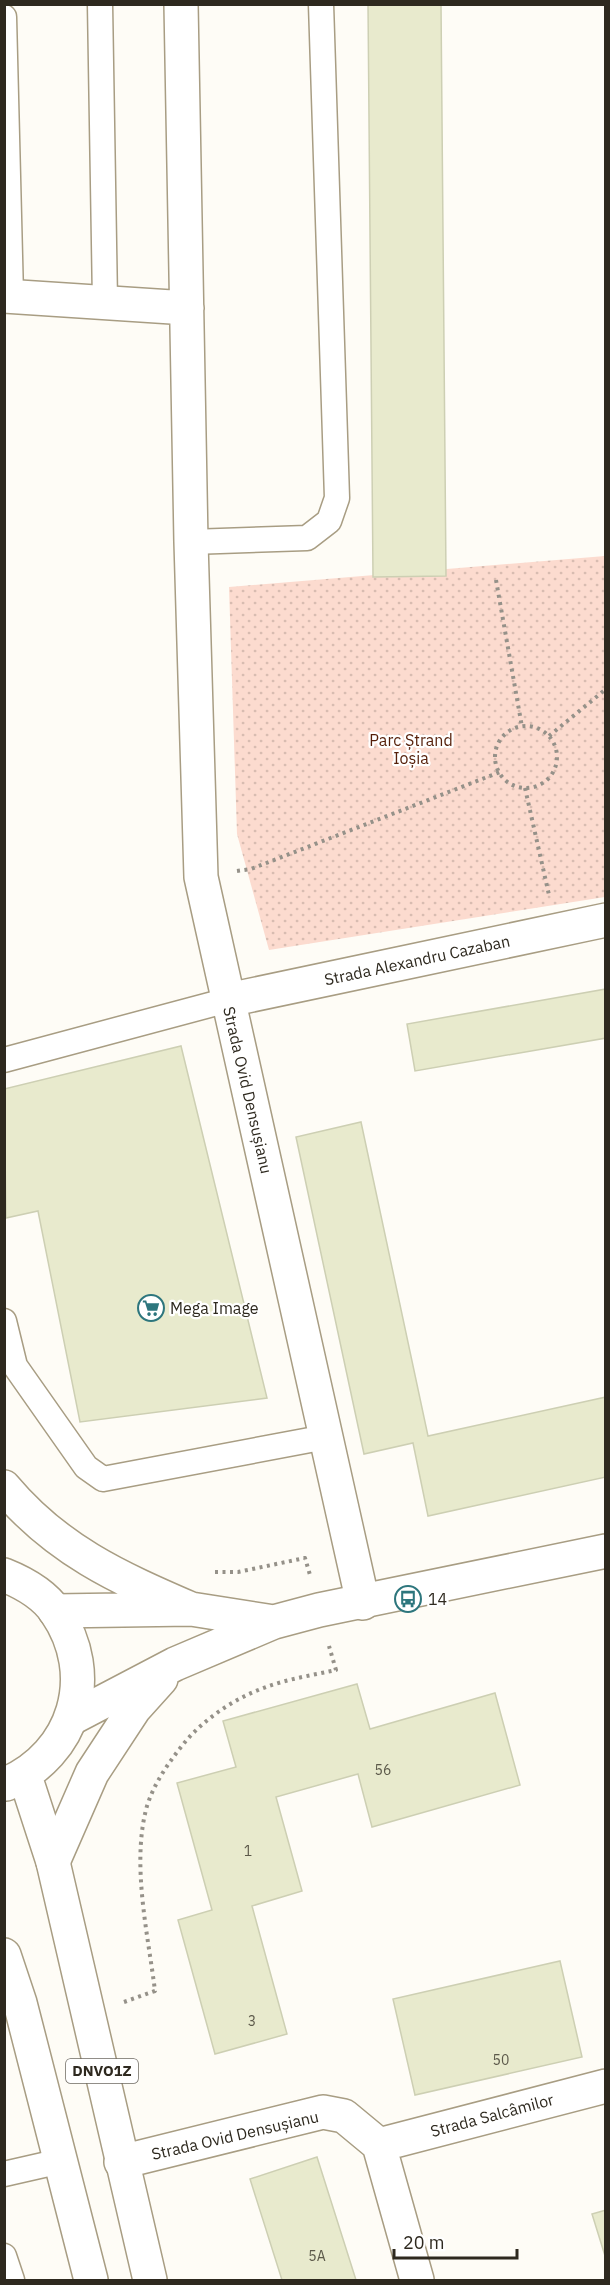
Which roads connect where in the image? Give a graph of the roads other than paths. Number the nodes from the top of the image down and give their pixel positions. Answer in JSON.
{"nodes":[{"id":1,"x":100,"y":4,"type":"edge"},
{"id":2,"x":181,"y":4,"type":"edge"},
{"id":3,"x":321,"y":4,"type":"edge"},
{"id":4,"x":4,"y":17,"type":"edge"},
{"id":5,"x":8,"y":296,"type":"edge"},
{"id":6,"x":105,"y":302,"type":"junction"},
{"id":7,"x":187,"y":308,"type":"junction"},
{"id":8,"x":192,"y":557,"type":"junction"},
{"id":9,"x":606,"y":921,"type":"edge"},
{"id":10,"x":228,"y":1000,"type":"junction"},
{"id":11,"x":4,"y":1060,"type":"edge"},
{"id":12,"x":4,"y":1321,"type":"edge"},
{"id":13,"x":326,"y":1437,"type":"junction"},
{"id":14,"x":4,"y":1487,"type":"edge"},
{"id":15,"x":606,"y":1551,"type":"edge"},
{"id":16,"x":4,"y":1575,"type":"edge"},
{"id":17,"x":363,"y":1603,"type":"junction"},
{"id":18,"x":191,"y":1609,"type":"junction"},
{"id":19,"x":55,"y":1611,"type":"junction"},
{"id":20,"x":274,"y":1622,"type":"junction"},
{"id":21,"x":175,"y":1664,"type":"junction"},
{"id":22,"x":72,"y":1718,"type":"junction"},
{"id":23,"x":15,"y":1780,"type":"edge"},
{"id":24,"x":53,"y":1862,"type":"junction"},
{"id":25,"x":4,"y":1955,"type":"edge"},
{"id":26,"x":12,"y":1994,"type":"edge"},
{"id":27,"x":606,"y":2086,"type":"edge"},
{"id":28,"x":379,"y":2145,"type":"junction"},
{"id":29,"x":61,"y":2161,"type":"junction"},
{"id":30,"x":121,"y":2162,"type":"junction"},
{"id":31,"x":4,"y":2174,"type":"edge"},
{"id":32,"x":4,"y":2256,"type":"edge"},
{"id":33,"x":12,"y":2280,"type":"edge"},
{"id":34,"x":91,"y":2280,"type":"edge"},
{"id":35,"x":150,"y":2280,"type":"edge"},
{"id":36,"x":417,"y":2280,"type":"edge"}],
"edges":[{"from":1,"to":6,"type":"lane"},
{"from":2,"to":7,"type":"street","name":"Strada Ovid Densușianu"},
{"from":3,"to":8,"type":"lane"},
{"from":4,"to":5,"type":"lane"},
{"from":5,"to":6,"type":"street"},
{"from":6,"to":7,"type":"street"},
{"from":7,"to":8,"type":"street","name":"Strada Ovid Densușianu"},
{"from":8,"to":10,"type":"street","name":"Strada Ovid Densușianu"},
{"from":9,"to":10,"type":"street","name":"Strada Alexandru Cazaban"},
{"from":10,"to":11,"type":"lane"},
{"from":10,"to":13,"type":"street","name":"Strada Ovid Densușianu"},
{"from":12,"to":13,"type":"lane"},
{"from":13,"to":17,"type":"street","name":"Strada Ovid Densușianu"},
{"from":14,"to":18,"type":"street"},
{"from":15,"to":17,"type":"street"},
{"from":16,"to":19,"type":"street","number":"DNVO1Z"},
{"from":17,"to":20,"type":"street"},
{"from":18,"to":19,"type":"street"},
{"from":18,"to":20,"type":"street"},
{"from":19,"to":22,"type":"street","number":"DNVO1Z"},
{"from":20,"to":21,"type":"street"},
{"from":21,"to":22,"type":"street"},
{"from":21,"to":24,"type":"street"},
{"from":22,"to":23,"type":"street","number":"DNVO1Z"},
{"from":23,"to":24,"type":"street","number":"DNVO1Z"},
{"from":24,"to":30,"type":"street","number":"DNVO1Z"},
{"from":25,"to":26,"type":"street"},
{"from":26,"to":29,"type":"street"},
{"from":27,"to":28,"type":"street","name":"Strada Salcâmilor"},
{"from":28,"to":30,"type":"street","name":"Strada Ovid Densușianu"},
{"from":28,"to":36,"type":"street"},
{"from":29,"to":31,"type":"lane"},
{"from":29,"to":34,"type":"street"},
{"from":30,"to":35,"type":"street","number":"DNVO1Z"},
{"from":32,"to":33,"type":"lane"}]}
